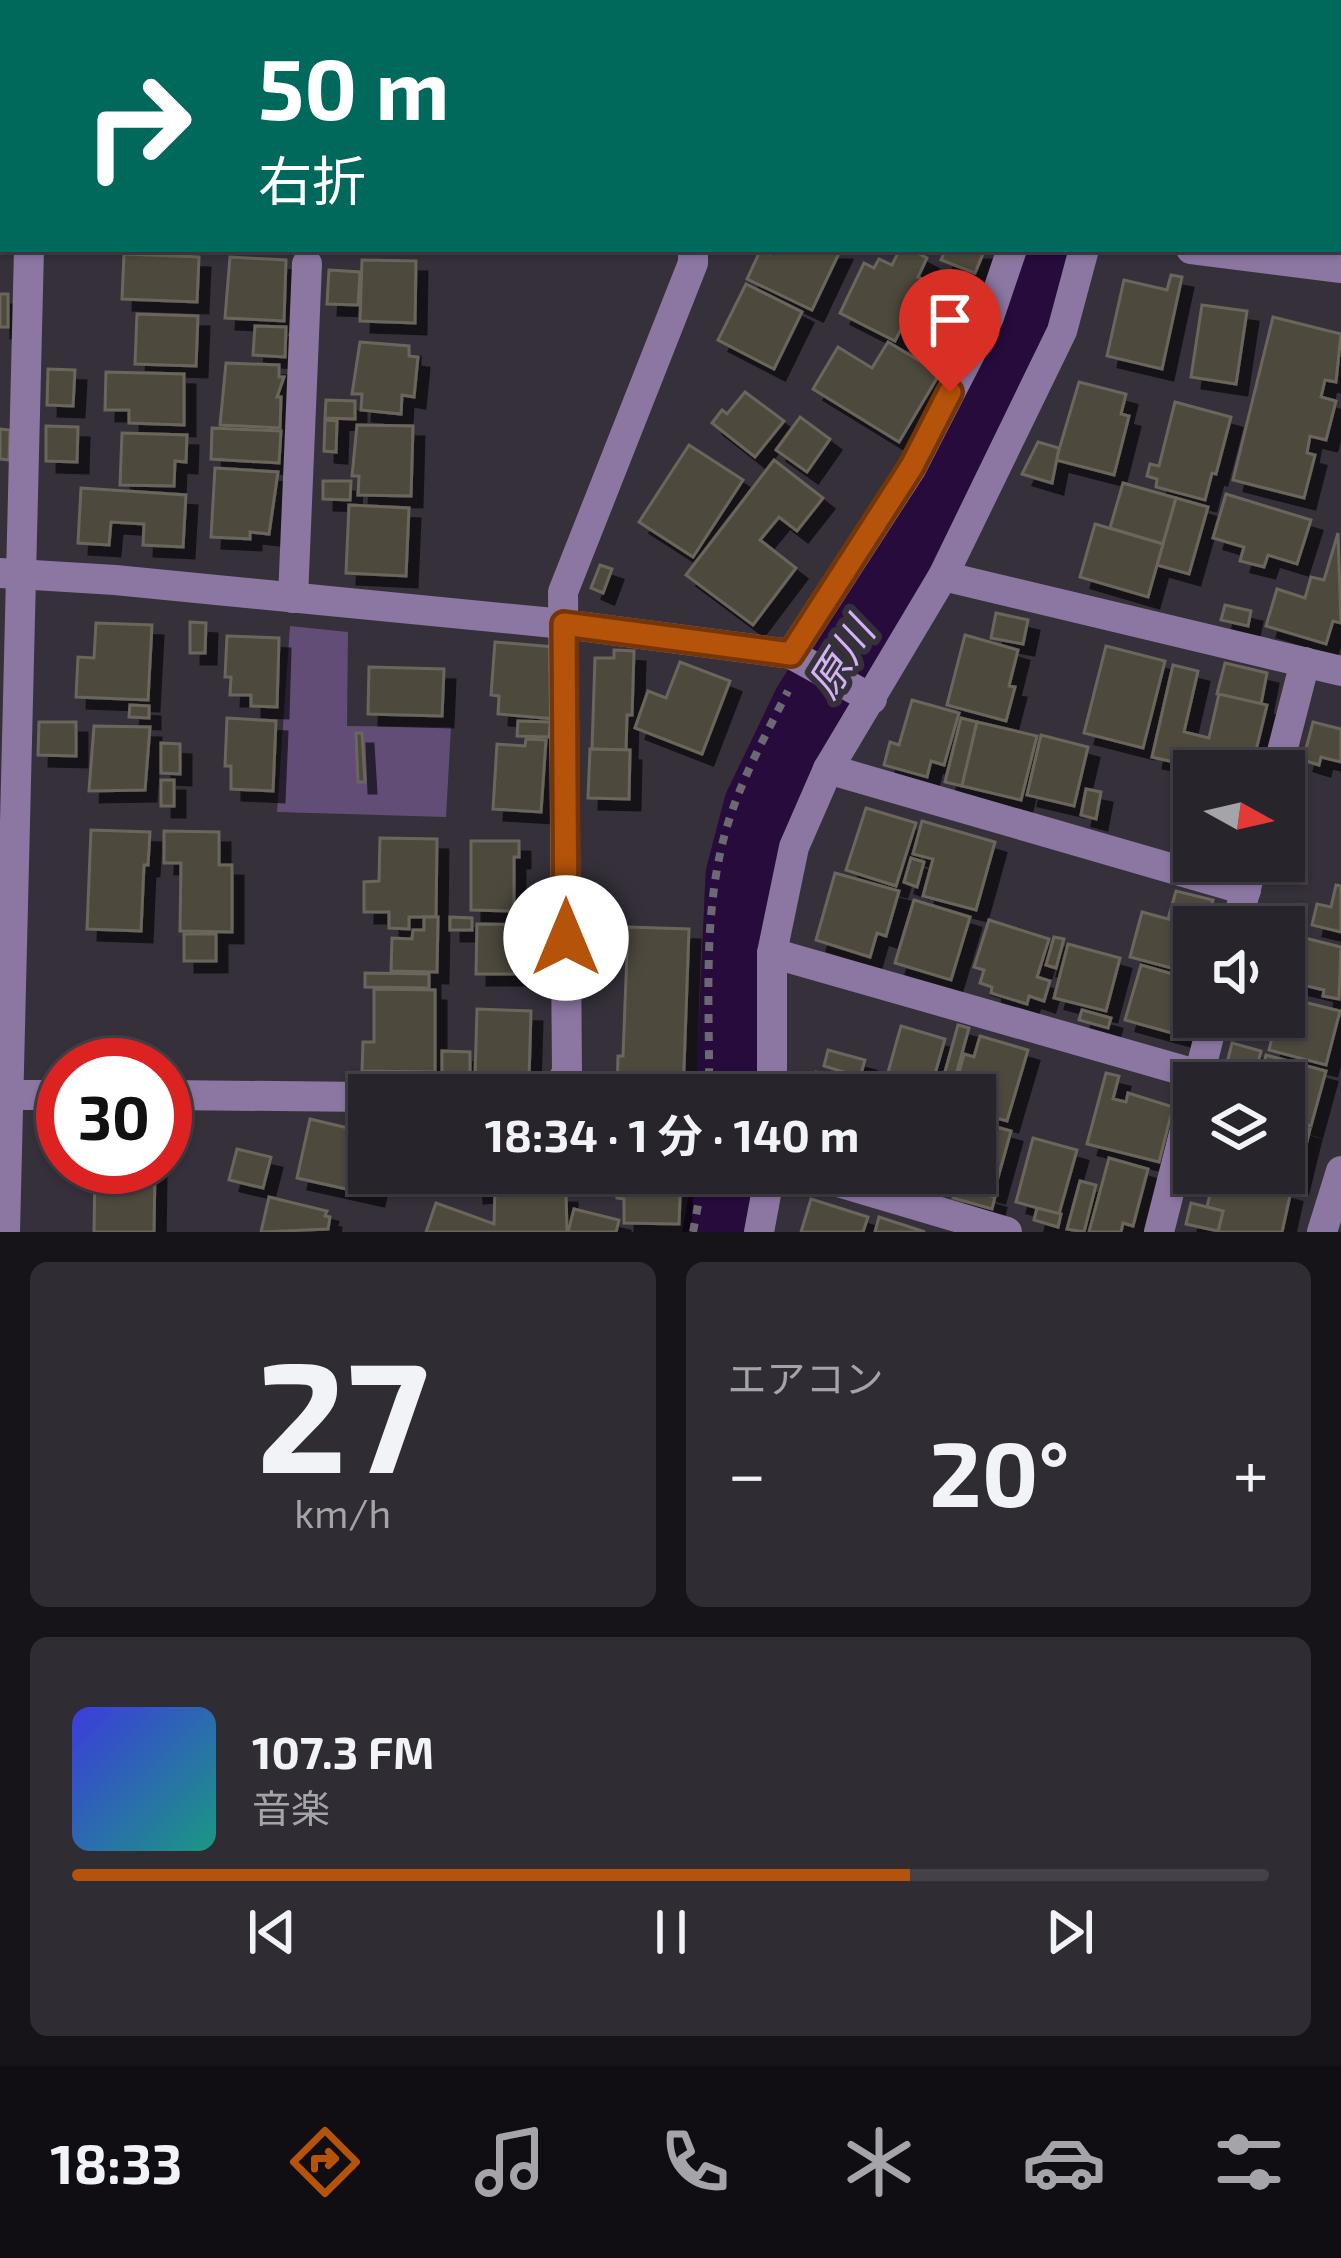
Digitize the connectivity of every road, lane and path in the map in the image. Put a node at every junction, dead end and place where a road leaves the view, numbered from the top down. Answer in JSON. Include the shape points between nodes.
{"nodes":[{"id":1,"x":29,"y":252,"type":"edge"},
{"id":2,"x":693,"y":252,"type":"edge"},
{"id":3,"x":1011,"y":252,"type":"edge"},
{"id":4,"x":1083,"y":252,"type":"edge"},
{"id":5,"x":1215,"y":252,"type":"edge"},
{"id":6,"x":307,"y":264,"type":"dead end"},
{"id":7,"x":1341,"y":268,"type":"edge"},
{"id":8,"x":10,"y":574,"type":"edge"},
{"id":9,"x":943,"y":577,"type":"junction"},
{"id":10,"x":293,"y":598,"type":"junction"},
{"id":11,"x":564,"y":624,"type":"junction"},
{"id":12,"x":799,"y":658,"type":"junction"},
{"id":13,"x":1305,"y":662,"type":"junction"},
{"id":14,"x":1341,"y":670,"type":"edge"},
{"id":15,"x":872,"y":699,"type":"junction"},
{"id":16,"x":1282,"y":750,"type":"edge"},
{"id":17,"x":828,"y":769,"type":"junction"},
{"id":18,"x":1173,"y":856,"type":"edge"},
{"id":19,"x":772,"y":953,"type":"junction"},
{"id":20,"x":566,"y":1074,"type":"edge"},
{"id":21,"x":709,"y":1074,"type":"edge"},
{"id":22,"x":772,"y":1074,"type":"edge"},
{"id":23,"x":1173,"y":1077,"type":"edge"},
{"id":24,"x":3,"y":1095,"type":"edge"},
{"id":25,"x":36,"y":1095,"type":"edge"},
{"id":26,"x":192,"y":1096,"type":"edge"},
{"id":27,"x":348,"y":1097,"type":"edge"},
{"id":28,"x":1341,"y":1171,"type":"edge"},
{"id":29,"x":1173,"y":1176,"type":"edge"},
{"id":30,"x":700,"y":1194,"type":"edge"},
{"id":31,"x":766,"y":1194,"type":"edge"},
{"id":32,"x":879,"y":1194,"type":"edge"},
{"id":33,"x":5,"y":1232,"type":"edge"},
{"id":34,"x":692,"y":1232,"type":"edge"},
{"id":35,"x":759,"y":1232,"type":"edge"},
{"id":36,"x":1007,"y":1232,"type":"edge"},
{"id":37,"x":1159,"y":1232,"type":"edge"},
{"id":38,"x":1322,"y":1232,"type":"edge"}],
"edges":[{"from":1,"to":8,"type":"street"},
{"from":2,"to":11,"type":"street","via":[[563,592]]},
{"from":3,"to":12,"type":"street","via":[[989,317],[912,466]]},
{"from":4,"to":9,"type":"street","via":[[1063,331]]},
{"from":5,"to":7,"type":"street"},
{"from":6,"to":10,"type":"street"},
{"from":8,"to":10,"type":"street"},
{"from":8,"to":24,"type":"street"},
{"from":9,"to":13,"type":"street"},
{"from":9,"to":15,"type":"street"},
{"from":10,"to":11,"type":"street"},
{"from":11,"to":12,"type":"street"},
{"from":11,"to":20,"type":"street"},
{"from":12,"to":15,"type":"street"},
{"from":12,"to":21,"type":"path","via":[[720,853],[710,929]]},
{"from":13,"to":14,"type":"street"},
{"from":13,"to":16,"type":"street"},
{"from":15,"to":17,"type":"street"},
{"from":17,"to":18,"type":"street"},
{"from":17,"to":19,"type":"street","via":[[794,847]]},
{"from":19,"to":22,"type":"street"},
{"from":19,"to":23,"type":"street"},
{"from":24,"to":25,"type":"street"},
{"from":24,"to":33,"type":"street"},
{"from":26,"to":27,"type":"street"},
{"from":28,"to":38,"type":"street"},
{"from":29,"to":37,"type":"street"},
{"from":30,"to":34,"type":"path"},
{"from":31,"to":35,"type":"street"},
{"from":32,"to":36,"type":"street"}]}
